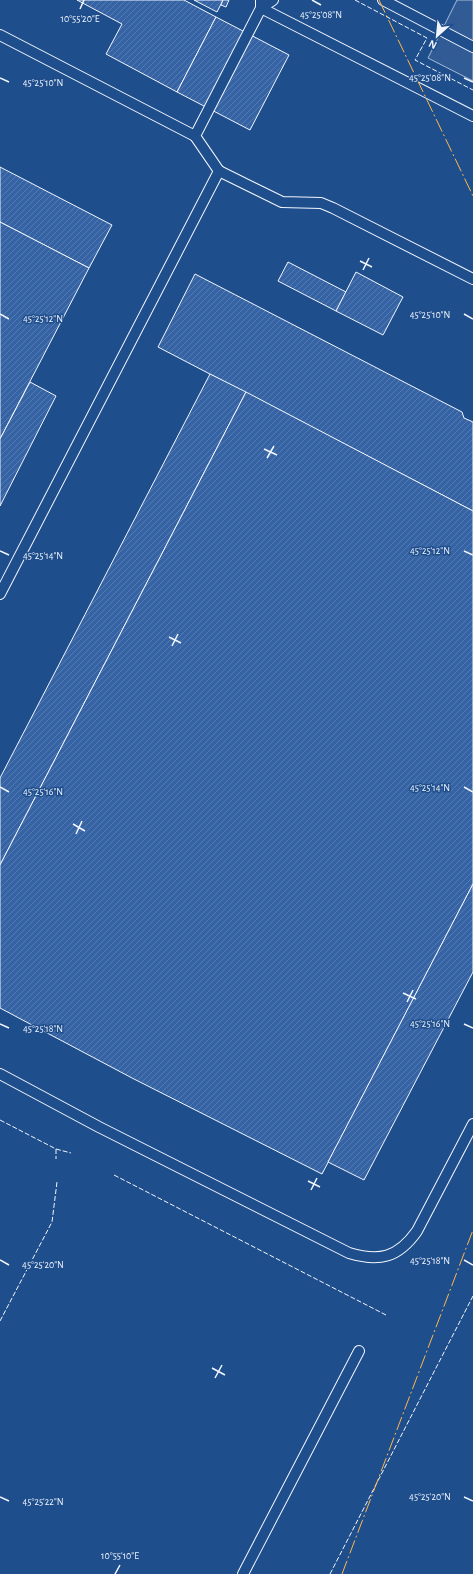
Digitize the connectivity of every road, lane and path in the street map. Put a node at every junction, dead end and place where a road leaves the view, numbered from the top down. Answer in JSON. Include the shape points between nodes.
{"nodes":[{"id":1,"x":273,"y":0,"type":"edge"},
{"id":2,"x":383,"y":0,"type":"edge"},
{"id":3,"x":261,"y":4,"type":"edge"},
{"id":4,"x":0,"y":35,"type":"edge"},
{"id":5,"x":473,"y":47,"type":"edge"},
{"id":6,"x":473,"y":116,"type":"edge"},
{"id":7,"x":195,"y":136,"type":"junction"},
{"id":8,"x":219,"y":171,"type":"junction"},
{"id":9,"x":473,"y":279,"type":"edge"},
{"id":10,"x":0,"y":594,"type":"edge"},
{"id":11,"x":0,"y":1074,"type":"edge"},
{"id":12,"x":473,"y":1124,"type":"edge"},
{"id":13,"x":359,"y":1351,"type":"dead end"},
{"id":14,"x":243,"y":1574,"type":"edge"}],
"edges":[{"from":1,"to":3,"type":"lane"},
{"from":2,"to":5,"type":"lane"},
{"from":3,"to":6,"type":"lane"},
{"from":3,"to":7,"type":"lane"},
{"from":4,"to":7,"type":"lane"},
{"from":7,"to":8,"type":"lane"},
{"from":8,"to":9,"type":"lane","via":[[282,202],[321,203],[333,208]]},
{"from":8,"to":10,"type":"lane"},
{"from":11,"to":12,"type":"lane","via":[[105,1130],[342,1249],[365,1258],[391,1255],[411,1240]]},
{"from":13,"to":14,"type":"lane"}]}
